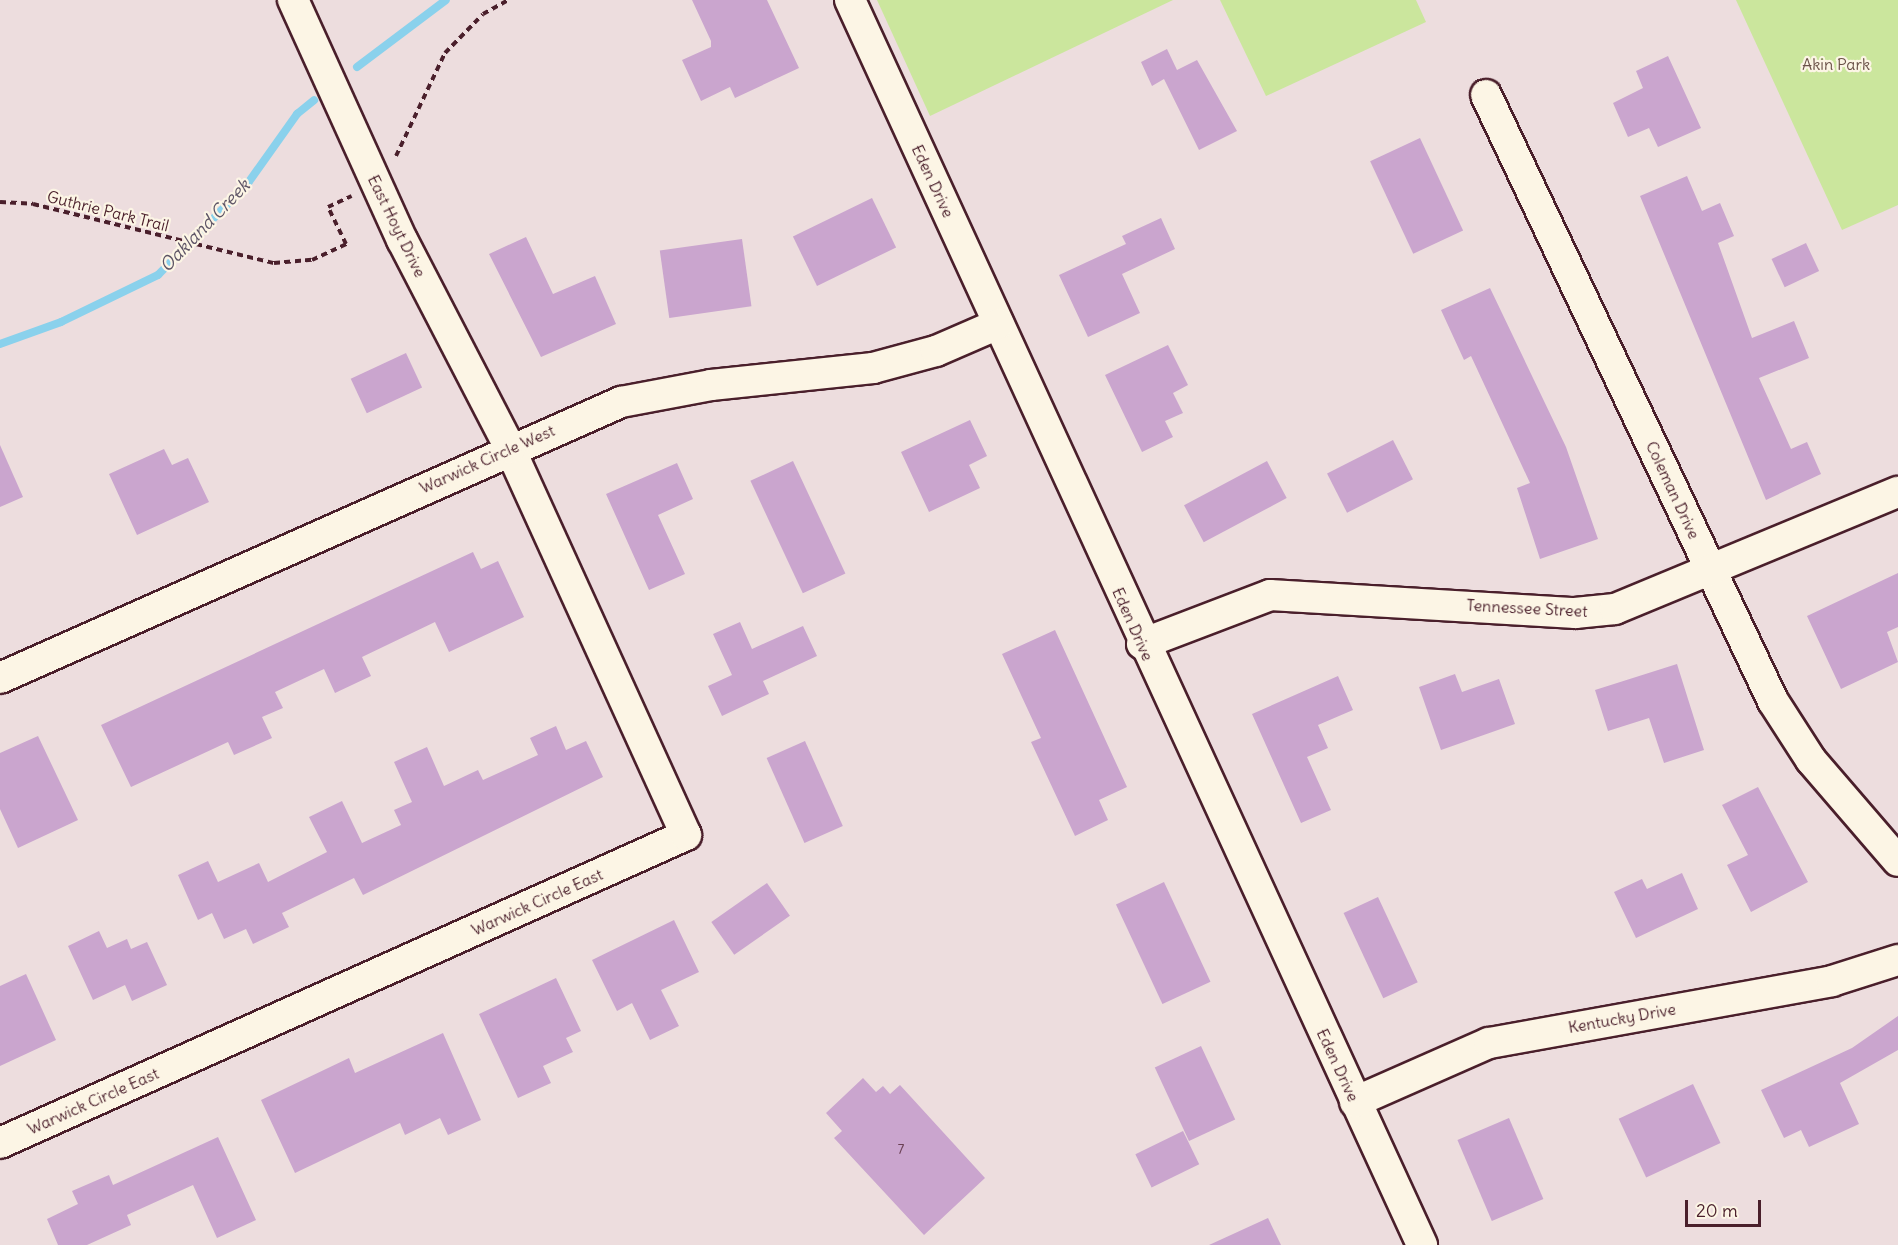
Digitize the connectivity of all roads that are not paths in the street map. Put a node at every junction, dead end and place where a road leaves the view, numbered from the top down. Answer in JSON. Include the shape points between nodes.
{"nodes":[{"id":1,"x":293,"y":0,"type":"edge"},
{"id":2,"x":850,"y":0,"type":"edge"},
{"id":3,"x":1486,"y":95,"type":"dead end"},
{"id":4,"x":998,"y":324,"type":"junction"},
{"id":5,"x":510,"y":448,"type":"junction"},
{"id":6,"x":1898,"y":492,"type":"edge"},
{"id":7,"x":1712,"y":573,"type":"junction"},
{"id":8,"x":1142,"y":644,"type":"junction"},
{"id":9,"x":0,"y":678,"type":"edge"},
{"id":10,"x":1898,"y":861,"type":"edge"},
{"id":11,"x":1898,"y":960,"type":"edge"},
{"id":12,"x":1355,"y":1102,"type":"junction"},
{"id":13,"x":0,"y":1143,"type":"edge"},
{"id":14,"x":1422,"y":1245,"type":"edge"}],
"edges":[{"from":1,"to":5,"type":"street","name":"East Hoyt Drive","via":[[402,240]]},
{"from":2,"to":4,"type":"street","name":"Eden Drive"},
{"from":3,"to":7,"type":"street","name":"Coleman Drive"},
{"from":4,"to":5,"type":"street","name":"Warwick Circle West","via":[[936,351],[873,368],[711,385],[629,400]]},
{"from":4,"to":8,"type":"street","name":"Eden Drive"},
{"from":5,"to":9,"type":"street","name":"Warwick Circle West"},
{"from":5,"to":13,"type":"street","name":"Warwick Circle East","via":[[686,835]]},
{"from":6,"to":7,"type":"street","name":"Tennessee Street"},
{"from":7,"to":8,"type":"street","name":"Tennessee Street","via":[[1628,605],[1589,612],[1270,595]]},
{"from":7,"to":10,"type":"street","name":"Coleman Drive","via":[[1785,723]]},
{"from":8,"to":12,"type":"street","name":"Eden Drive"},
{"from":11,"to":12,"type":"street","name":"Kentucky Drive","via":[[1832,981],[1490,1043]]},
{"from":12,"to":14,"type":"street","name":"Eden Drive"}]}
